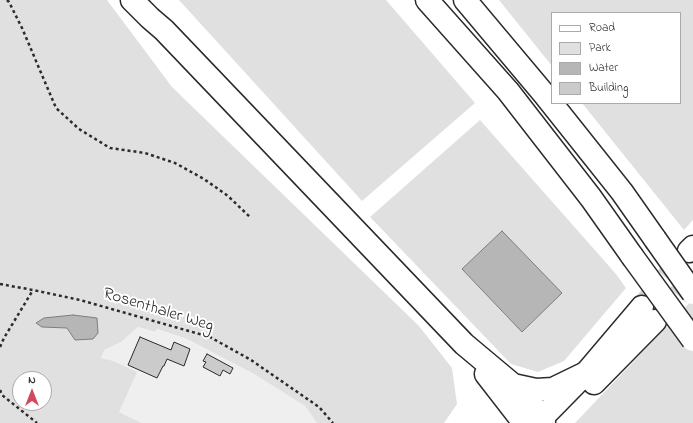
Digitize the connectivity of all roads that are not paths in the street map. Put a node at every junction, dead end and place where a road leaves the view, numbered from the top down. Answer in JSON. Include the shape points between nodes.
{"nodes":[{"id":1,"x":132,"y":0,"type":"edge"},
{"id":2,"x":147,"y":0,"type":"edge"},
{"id":3,"x":427,"y":0,"type":"edge"},
{"id":4,"x":465,"y":0,"type":"edge"},
{"id":5,"x":164,"y":30,"type":"junction"},
{"id":6,"x":551,"y":103,"type":"edge"},
{"id":7,"x":552,"y":104,"type":"edge"},
{"id":8,"x":693,"y":293,"type":"edge"},
{"id":9,"x":693,"y":340,"type":"edge"},
{"id":10,"x":464,"y":344,"type":"junction"},
{"id":11,"x":586,"y":374,"type":"junction"},
{"id":12,"x":513,"y":385,"type":"junction"},
{"id":13,"x":540,"y":422,"type":"edge"}],
"edges":[{"from":1,"to":5,"type":"main road"},
{"from":2,"to":5,"type":"main road"},
{"from":3,"to":9,"type":"main road","bridge":true,"via":[[508,91],[591,198]]},
{"from":4,"to":6,"type":"main road","bridge":true},
{"from":5,"to":10,"type":"main road"},
{"from":7,"to":8,"type":"main road","bridge":true,"via":[[622,192]]},
{"from":10,"to":12,"type":"main road"},
{"from":10,"to":13,"type":"main road"},
{"from":11,"to":12,"type":"main road","via":[[553,389],[536,390]]},
{"from":11,"to":13,"type":"main road"},
{"from":11,"to":13,"type":"main road","via":[[649,314],[617,361]]},
{"from":12,"to":13,"type":"main road"}]}
